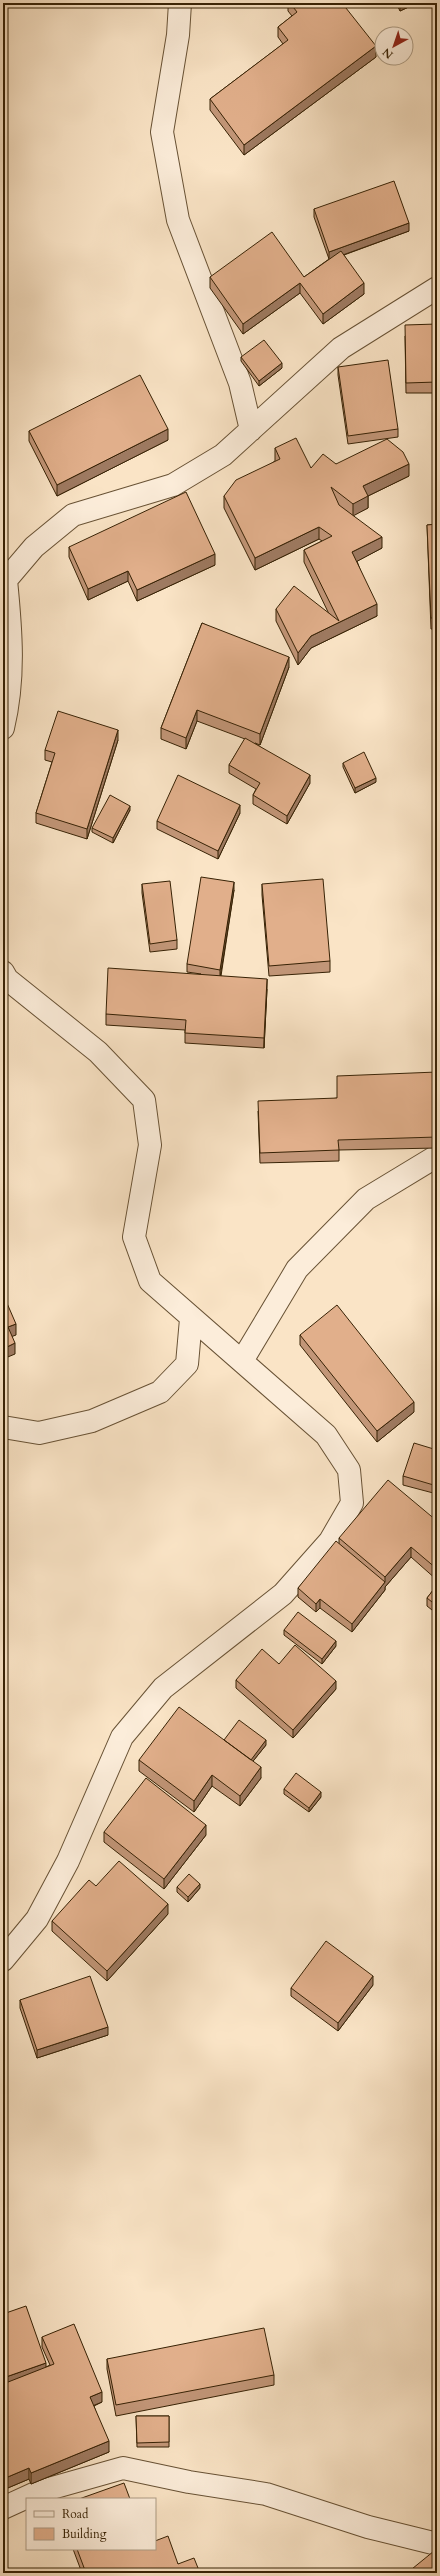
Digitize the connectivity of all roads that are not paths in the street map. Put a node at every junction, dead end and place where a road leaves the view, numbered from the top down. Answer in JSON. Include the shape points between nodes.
{"nodes":[{"id":1,"x":180,"y":3,"type":"edge"},
{"id":2,"x":437,"y":288,"type":"edge"},
{"id":3,"x":251,"y":430,"type":"junction"},
{"id":4,"x":3,"y":728,"type":"edge"},
{"id":5,"x":3,"y":972,"type":"edge"},
{"id":6,"x":437,"y":1156,"type":"edge"},
{"id":7,"x":191,"y":1318,"type":"junction"},
{"id":8,"x":242,"y":1361,"type":"junction"},
{"id":9,"x":3,"y":1427,"type":"edge"},
{"id":10,"x":3,"y":1960,"type":"edge"},
{"id":11,"x":3,"y":2508,"type":"edge"},
{"id":12,"x":437,"y":2544,"type":"edge"}],
"edges":[{"from":1,"to":3,"type":"street","via":[[178,35],[162,132],[178,220],[240,383]]},
{"from":2,"to":3,"type":"street","via":[[341,348]]},
{"from":3,"to":4,"type":"street","via":[[223,455],[173,485],[73,515],[34,547],[6,580],[12,643],[10,698]]},
{"from":5,"to":7,"type":"street","via":[[7,978],[98,1052],[144,1100],[150,1145],[134,1238],[150,1282]]},
{"from":6,"to":8,"type":"street","via":[[366,1199],[297,1269]]},
{"from":7,"to":8,"type":"street"},
{"from":7,"to":9,"type":"street","via":[[186,1364],[160,1392],[92,1421],[39,1433]]},
{"from":8,"to":10,"type":"street","via":[[326,1435],[349,1470],[352,1503],[330,1541],[283,1594],[163,1688],[122,1737],[68,1861],[38,1919]]},
{"from":11,"to":12,"type":"street","via":[[38,2492],[123,2468],[266,2494],[368,2527]]}]}
